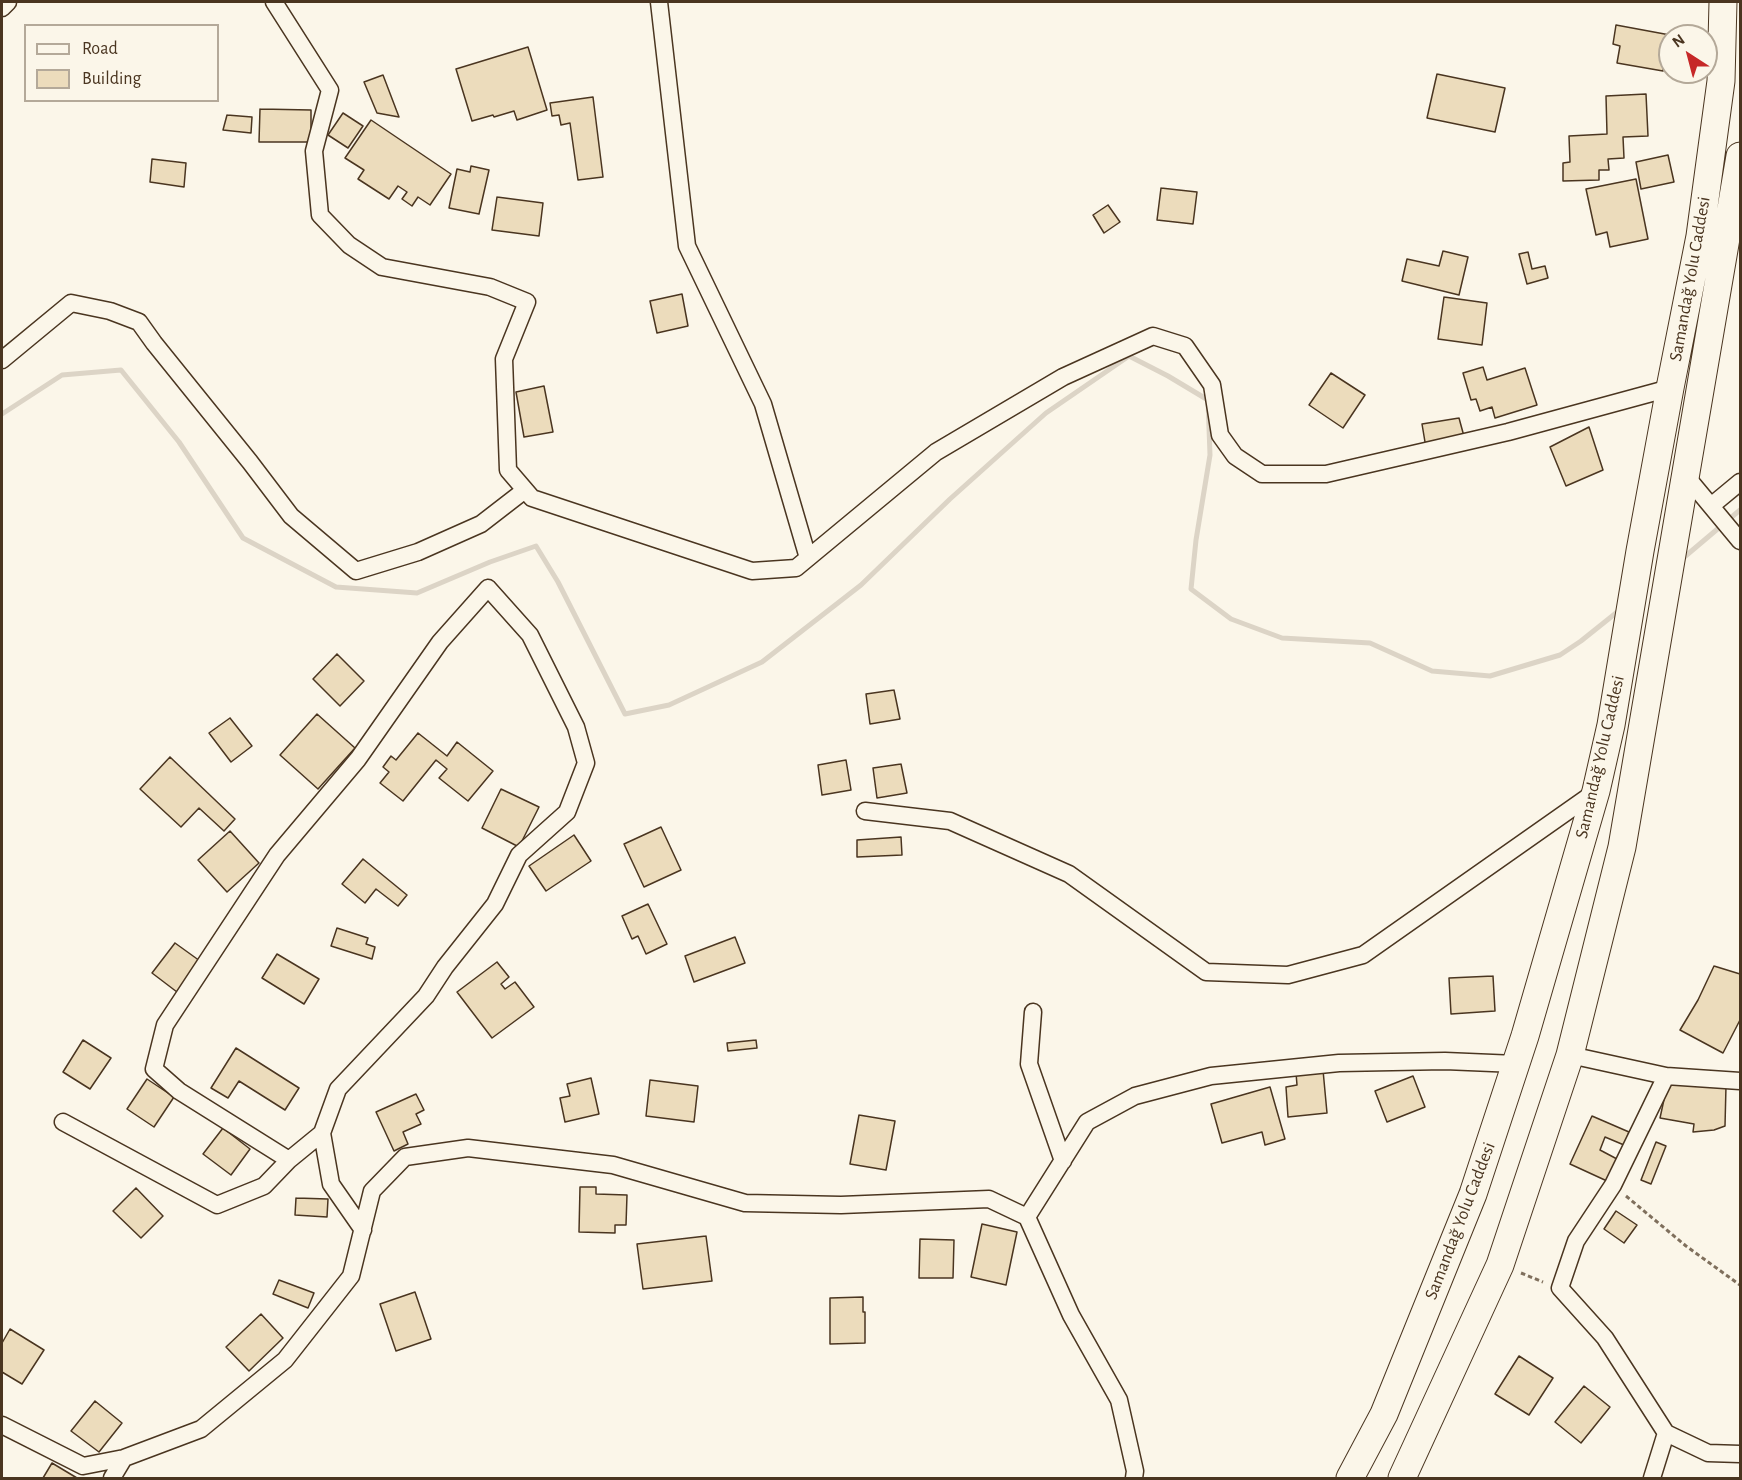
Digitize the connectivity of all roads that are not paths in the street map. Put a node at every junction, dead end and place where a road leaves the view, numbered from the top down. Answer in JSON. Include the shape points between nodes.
{"nodes":[{"id":1,"x":8,"y":2,"type":"edge"},
{"id":2,"x":274,"y":2,"type":"edge"},
{"id":3,"x":659,"y":2,"type":"edge"},
{"id":4,"x":1723,"y":2,"type":"edge"},
{"id":5,"x":2,"y":8,"type":"edge"},
{"id":6,"x":1740,"y":156,"type":"edge"},
{"id":7,"x":2,"y":360,"type":"edge"},
{"id":8,"x":1670,"y":388,"type":"junction"},
{"id":9,"x":1686,"y":476,"type":"junction"},
{"id":10,"x":1740,"y":482,"type":"edge"},
{"id":11,"x":525,"y":490,"type":"junction"},
{"id":12,"x":1714,"y":510,"type":"junction"},
{"id":13,"x":1739,"y":539,"type":"edge"},
{"id":14,"x":808,"y":558,"type":"junction"},
{"id":15,"x":1596,"y":791,"type":"junction"},
{"id":16,"x":865,"y":811,"type":"dead end"},
{"id":17,"x":1034,"y":1012,"type":"dead end"},
{"id":18,"x":1570,"y":1055,"type":"junction"},
{"id":19,"x":1516,"y":1064,"type":"junction"},
{"id":20,"x":1666,"y":1076,"type":"junction"},
{"id":21,"x":1740,"y":1081,"type":"edge"},
{"id":22,"x":63,"y":1122,"type":"dead end"},
{"id":23,"x":322,"y":1133,"type":"junction"},
{"id":24,"x":289,"y":1160,"type":"junction"},
{"id":25,"x":1063,"y":1161,"type":"junction"},
{"id":26,"x":1027,"y":1217,"type":"junction"},
{"id":27,"x":363,"y":1230,"type":"junction"},
{"id":28,"x":2,"y":1425,"type":"edge"},
{"id":29,"x":1666,"y":1433,"type":"junction"},
{"id":30,"x":1740,"y":1454,"type":"edge"},
{"id":31,"x":124,"y":1458,"type":"junction"},
{"id":32,"x":112,"y":1479,"type":"edge"},
{"id":33,"x":1134,"y":1479,"type":"edge"},
{"id":34,"x":1350,"y":1479,"type":"edge"},
{"id":35,"x":1402,"y":1479,"type":"edge"},
{"id":36,"x":1652,"y":1479,"type":"edge"}],
"edges":[{"from":1,"to":5,"type":"street"},
{"from":2,"to":11,"type":"street","via":[[330,90],[314,151],[320,215],[349,245],[382,267],[490,286],[527,302],[504,358],[507,470]]},
{"from":3,"to":14,"type":"street","via":[[687,246],[763,404]]},
{"from":4,"to":8,"type":"highway","name":"Samandağ Yolu Caddesi","via":[[1721,81],[1700,236]]},
{"from":6,"to":9,"type":"highway","name":"Samandağ Yolu Caddesi"},
{"from":7,"to":11,"type":"street","via":[[72,303],[139,321],[291,516],[356,571],[418,552],[481,524]]},
{"from":8,"to":14,"type":"street","via":[[1508,432],[1326,474],[1262,474],[1235,456],[1220,435],[1212,385],[1185,346],[1153,336],[1063,377],[936,452]]},
{"from":8,"to":15,"type":"highway","name":"Samandağ Yolu Caddesi","via":[[1611,726]]},
{"from":9,"to":12,"type":"street"},
{"from":9,"to":18,"type":"highway","name":"Samandağ Yolu Caddesi","via":[[1622,847]]},
{"from":10,"to":12,"type":"street"},
{"from":11,"to":14,"type":"street","via":[[532,498],[752,571],[796,568]]},
{"from":12,"to":13,"type":"street"},
{"from":15,"to":16,"type":"street","via":[[1363,955],[1288,975],[1206,972],[1069,874],[950,821]]},
{"from":15,"to":19,"type":"highway","name":"Samandağ Yolu Caddesi"},
{"from":17,"to":25,"type":"street","via":[[1029,1064]]},
{"from":18,"to":20,"type":"street"},
{"from":18,"to":35,"type":"highway","name":"Samandağ Yolu Caddesi","via":[[1500,1265]]},
{"from":19,"to":25,"type":"street","via":[[1339,1063],[1211,1076],[1135,1096],[1087,1122]]},
{"from":19,"to":34,"type":"highway","name":"Samandağ Yolu Caddesi","via":[[1468,1205],[1384,1414]]},
{"from":20,"to":21,"type":"street"},
{"from":20,"to":29,"type":"street","via":[[1613,1185],[1576,1241],[1560,1288],[1605,1338]]},
{"from":22,"to":24,"type":"street","via":[[217,1205],[264,1186]]},
{"from":23,"to":24,"type":"street"},
{"from":23,"to":24,"type":"street","via":[[338,1089],[426,996],[495,904],[519,855],[567,812],[586,763],[576,727],[530,634],[488,588],[440,642],[358,759],[277,855],[165,1025],[154,1069],[179,1091]]},
{"from":23,"to":27,"type":"street","via":[[331,1184]]},
{"from":25,"to":26,"type":"street"},
{"from":26,"to":27,"type":"street","via":[[989,1199],[841,1205],[745,1203],[612,1165],[468,1148],[405,1157],[372,1191]]},
{"from":26,"to":33,"type":"street","via":[[1071,1316],[1119,1400]]},
{"from":27,"to":31,"type":"street","via":[[351,1276],[285,1360],[201,1429]]},
{"from":28,"to":31,"type":"street","via":[[82,1466]]},
{"from":29,"to":30,"type":"street","via":[[1708,1453]]},
{"from":29,"to":36,"type":"street"},
{"from":31,"to":32,"type":"street"}]}
